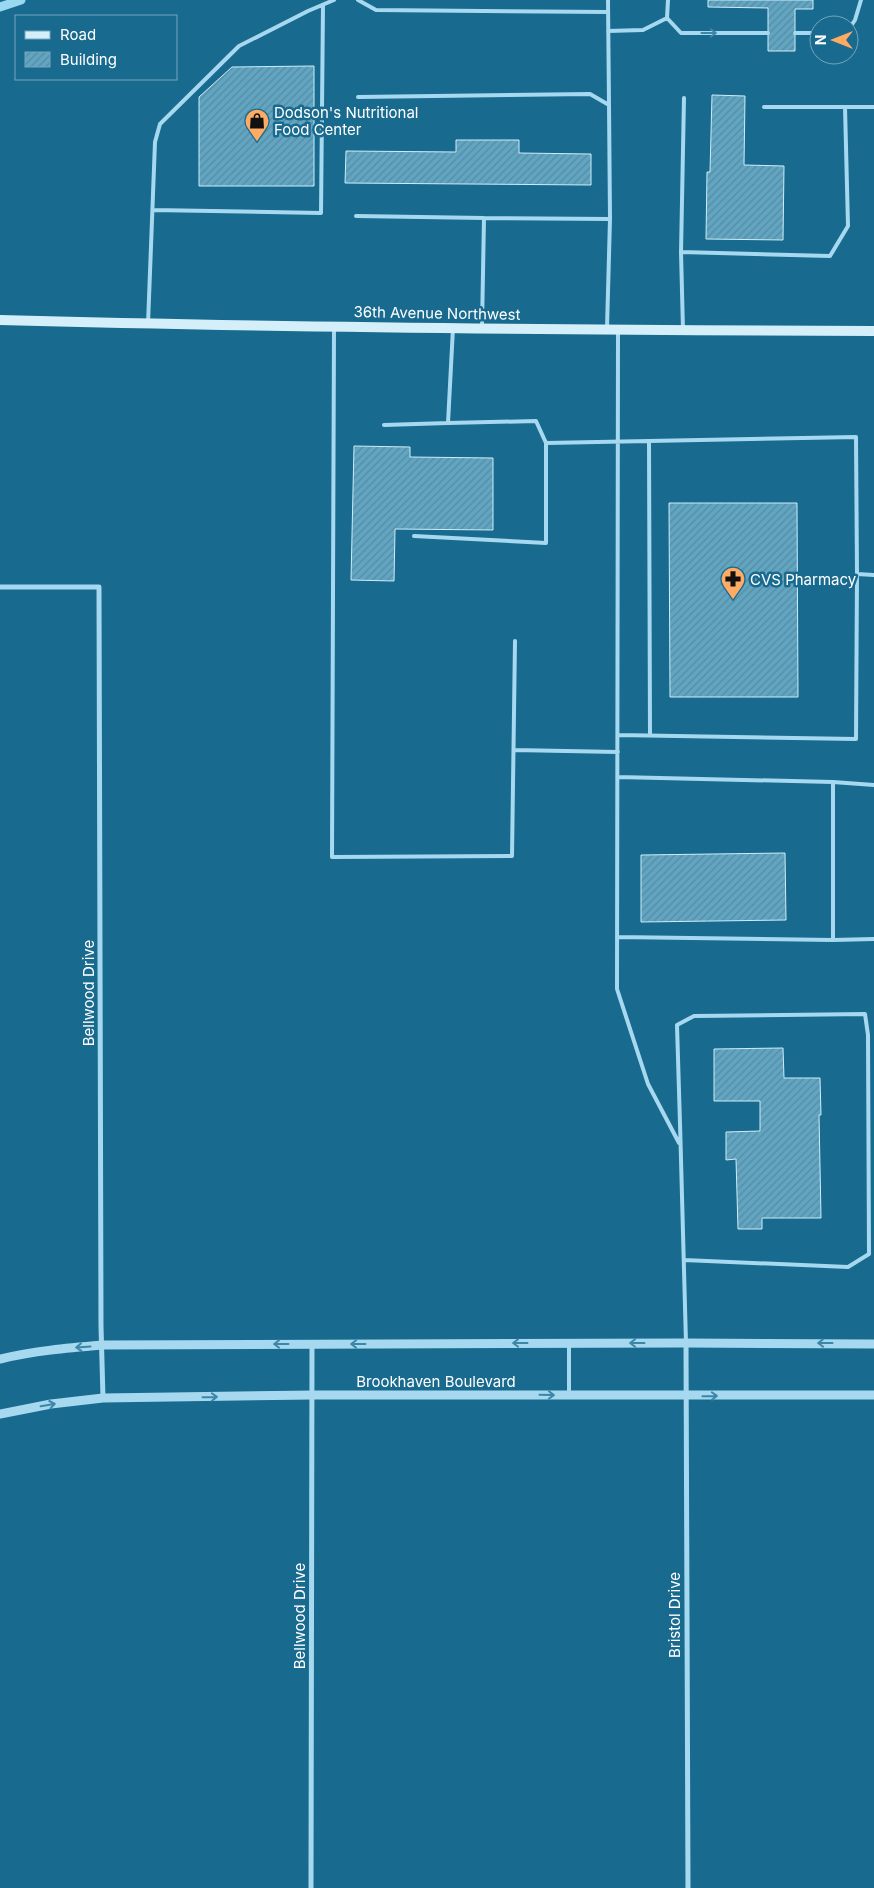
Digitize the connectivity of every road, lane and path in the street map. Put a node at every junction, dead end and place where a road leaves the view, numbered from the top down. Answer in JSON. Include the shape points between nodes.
{"nodes":[{"id":1,"x":334,"y":0,"type":"edge"},
{"id":2,"x":358,"y":0,"type":"edge"},
{"id":3,"x":608,"y":0,"type":"edge"},
{"id":4,"x":668,"y":0,"type":"edge"},
{"id":5,"x":861,"y":0,"type":"edge"},
{"id":6,"x":323,"y":5,"type":"junction"},
{"id":7,"x":608,"y":12,"type":"junction"},
{"id":8,"x":856,"y":15,"type":"edge"},
{"id":9,"x":667,"y":18,"type":"junction"},
{"id":10,"x":608,"y":31,"type":"junction"},
{"id":11,"x":809,"y":33,"type":"edge"},
{"id":12,"x":768,"y":34,"type":"dead end"},
{"id":13,"x":795,"y":34,"type":"dead end"},
{"id":14,"x":358,"y":97,"type":"dead end"},
{"id":15,"x":684,"y":98,"type":"dead end"},
{"id":16,"x":609,"y":105,"type":"junction"},
{"id":17,"x":764,"y":107,"type":"dead end"},
{"id":18,"x":845,"y":107,"type":"junction"},
{"id":19,"x":874,"y":107,"type":"edge"},
{"id":20,"x":153,"y":210,"type":"junction"},
{"id":21,"x":356,"y":216,"type":"dead end"},
{"id":22,"x":484,"y":218,"type":"junction"},
{"id":23,"x":610,"y":219,"type":"junction"},
{"id":24,"x":682,"y":252,"type":"junction"},
{"id":25,"x":0,"y":320,"type":"edge"},
{"id":26,"x":148,"y":324,"type":"junction"},
{"id":27,"x":334,"y":327,"type":"junction"},
{"id":28,"x":453,"y":328,"type":"junction"},
{"id":29,"x":482,"y":329,"type":"junction"},
{"id":30,"x":613,"y":330,"type":"junction"},
{"id":31,"x":683,"y":330,"type":"junction"},
{"id":32,"x":874,"y":331,"type":"edge"},
{"id":33,"x":448,"y":423,"type":"junction"},
{"id":34,"x":384,"y":425,"type":"dead end"},
{"id":35,"x":649,"y":441,"type":"junction"},
{"id":36,"x":618,"y":442,"type":"junction"},
{"id":37,"x":546,"y":443,"type":"junction"},
{"id":38,"x":414,"y":536,"type":"dead end"},
{"id":39,"x":857,"y":574,"type":"junction"},
{"id":40,"x":874,"y":575,"type":"edge"},
{"id":41,"x":0,"y":587,"type":"edge"},
{"id":42,"x":515,"y":641,"type":"dead end"},
{"id":43,"x":618,"y":734,"type":"junction"},
{"id":44,"x":650,"y":735,"type":"junction"},
{"id":45,"x":514,"y":750,"type":"junction"},
{"id":46,"x":618,"y":752,"type":"junction"},
{"id":47,"x":618,"y":777,"type":"junction"},
{"id":48,"x":833,"y":782,"type":"junction"},
{"id":49,"x":874,"y":785,"type":"edge"},
{"id":50,"x":617,"y":937,"type":"junction"},
{"id":51,"x":874,"y":939,"type":"edge"},
{"id":52,"x":833,"y":940,"type":"junction"},
{"id":53,"x":868,"y":1035,"type":"junction"},
{"id":54,"x":874,"y":1035,"type":"edge"},
{"id":55,"x":680,"y":1145,"type":"junction"},
{"id":56,"x":684,"y":1260,"type":"junction"},
{"id":57,"x":569,"y":1343,"type":"junction"},
{"id":58,"x":686,"y":1343,"type":"junction"},
{"id":59,"x":312,"y":1344,"type":"junction"},
{"id":60,"x":874,"y":1344,"type":"edge"},
{"id":61,"x":102,"y":1345,"type":"junction"},
{"id":62,"x":0,"y":1359,"type":"edge"},
{"id":63,"x":312,"y":1395,"type":"junction"},
{"id":64,"x":874,"y":1395,"type":"edge"},
{"id":65,"x":569,"y":1396,"type":"junction"},
{"id":66,"x":686,"y":1396,"type":"junction"},
{"id":67,"x":103,"y":1398,"type":"junction"},
{"id":68,"x":0,"y":1414,"type":"edge"},
{"id":69,"x":311,"y":1888,"type":"edge"},
{"id":70,"x":688,"y":1888,"type":"edge"}],
"edges":[{"from":1,"to":6,"type":"lane"},
{"from":2,"to":7,"type":"lane","via":[[376,10]]},
{"from":3,"to":7,"type":"lane"},
{"from":4,"to":9,"type":"lane"},
{"from":5,"to":8,"type":"lane"},
{"from":6,"to":20,"type":"lane","via":[[239,46],[160,124],[155,142]]},
{"from":6,"to":20,"type":"lane","via":[[321,213]]},
{"from":7,"to":10,"type":"lane"},
{"from":9,"to":10,"type":"lane","via":[[643,30]]},
{"from":9,"to":12,"type":"lane","one_way":true,"via":[[680,34]]},
{"from":10,"to":16,"type":"lane"},
{"from":11,"to":13,"type":"lane"},
{"from":14,"to":16,"type":"lane","via":[[590,94]]},
{"from":15,"to":24,"type":"lane"},
{"from":16,"to":23,"type":"lane"},
{"from":17,"to":18,"type":"lane"},
{"from":18,"to":19,"type":"lane"},
{"from":18,"to":24,"type":"lane","via":[[848,226],[830,256]]},
{"from":20,"to":26,"type":"lane"},
{"from":21,"to":22,"type":"lane"},
{"from":22,"to":23,"type":"lane"},
{"from":22,"to":29,"type":"lane"},
{"from":23,"to":30,"type":"lane"},
{"from":24,"to":31,"type":"lane"},
{"from":25,"to":26,"type":"main road","name":"36th Avenue Northwest"},
{"from":26,"to":27,"type":"main road","name":"36th Avenue Northwest"},
{"from":27,"to":28,"type":"main road","name":"36th Avenue Northwest"},
{"from":27,"to":45,"type":"lane","via":[[332,857],[512,856]]},
{"from":28,"to":29,"type":"main road","name":"36th Avenue Northwest"},
{"from":28,"to":33,"type":"lane"},
{"from":29,"to":30,"type":"main road","name":"36th Avenue Northwest"},
{"from":30,"to":31,"type":"main road","name":"36th Avenue Northwest"},
{"from":30,"to":36,"type":"lane"},
{"from":31,"to":32,"type":"main road","name":"36th Avenue Northwest"},
{"from":33,"to":34,"type":"lane"},
{"from":33,"to":37,"type":"lane","via":[[536,421]]},
{"from":35,"to":36,"type":"lane"},
{"from":35,"to":39,"type":"lane","via":[[856,437]]},
{"from":35,"to":44,"type":"lane"},
{"from":36,"to":37,"type":"lane"},
{"from":36,"to":43,"type":"lane"},
{"from":37,"to":38,"type":"lane","via":[[546,543]]},
{"from":39,"to":40,"type":"lane"},
{"from":39,"to":44,"type":"lane","via":[[856,739]]},
{"from":41,"to":61,"type":"street","name":"Bellwood Drive","via":[[99,587]]},
{"from":42,"to":45,"type":"lane"},
{"from":43,"to":44,"type":"lane"},
{"from":43,"to":46,"type":"lane"},
{"from":45,"to":46,"type":"lane"},
{"from":46,"to":47,"type":"lane"},
{"from":47,"to":48,"type":"lane"},
{"from":47,"to":50,"type":"lane"},
{"from":48,"to":49,"type":"lane"},
{"from":48,"to":52,"type":"lane"},
{"from":50,"to":52,"type":"lane"},
{"from":50,"to":55,"type":"lane","via":[[617,989],[648,1084]]},
{"from":51,"to":52,"type":"lane"},
{"from":53,"to":54,"type":"lane"},
{"from":53,"to":55,"type":"lane","via":[[865,1014],[694,1016],[677,1025]]},
{"from":53,"to":56,"type":"lane","via":[[869,1254],[848,1267]]},
{"from":55,"to":56,"type":"lane"},
{"from":56,"to":58,"type":"lane"},
{"from":58,"to":57,"type":"street","one_way":true},
{"from":57,"to":59,"type":"street","one_way":true},
{"from":57,"to":65,"type":"lane"},
{"from":60,"to":58,"type":"street","one_way":true},
{"from":58,"to":66,"type":"street","name":"Bristol Drive"},
{"from":59,"to":61,"type":"street","one_way":true},
{"from":59,"to":63,"type":"street","name":"Bellwood Drive"},
{"from":61,"to":62,"type":"street","one_way":true},
{"from":61,"to":67,"type":"street","name":"Bellwood Drive"},
{"from":63,"to":65,"type":"street","name":"Brookhaven Boulevard","one_way":true},
{"from":67,"to":63,"type":"street","name":"Brookhaven Boulevard","one_way":true},
{"from":63,"to":69,"type":"street","name":"Bellwood Drive"},
{"from":66,"to":64,"type":"street","name":"Brookhaven Boulevard","one_way":true},
{"from":65,"to":66,"type":"street","name":"Brookhaven Boulevard"},
{"from":66,"to":70,"type":"street","name":"Bristol Drive"},
{"from":68,"to":67,"type":"street","name":"Brookhaven Boulevard","one_way":true}]}
